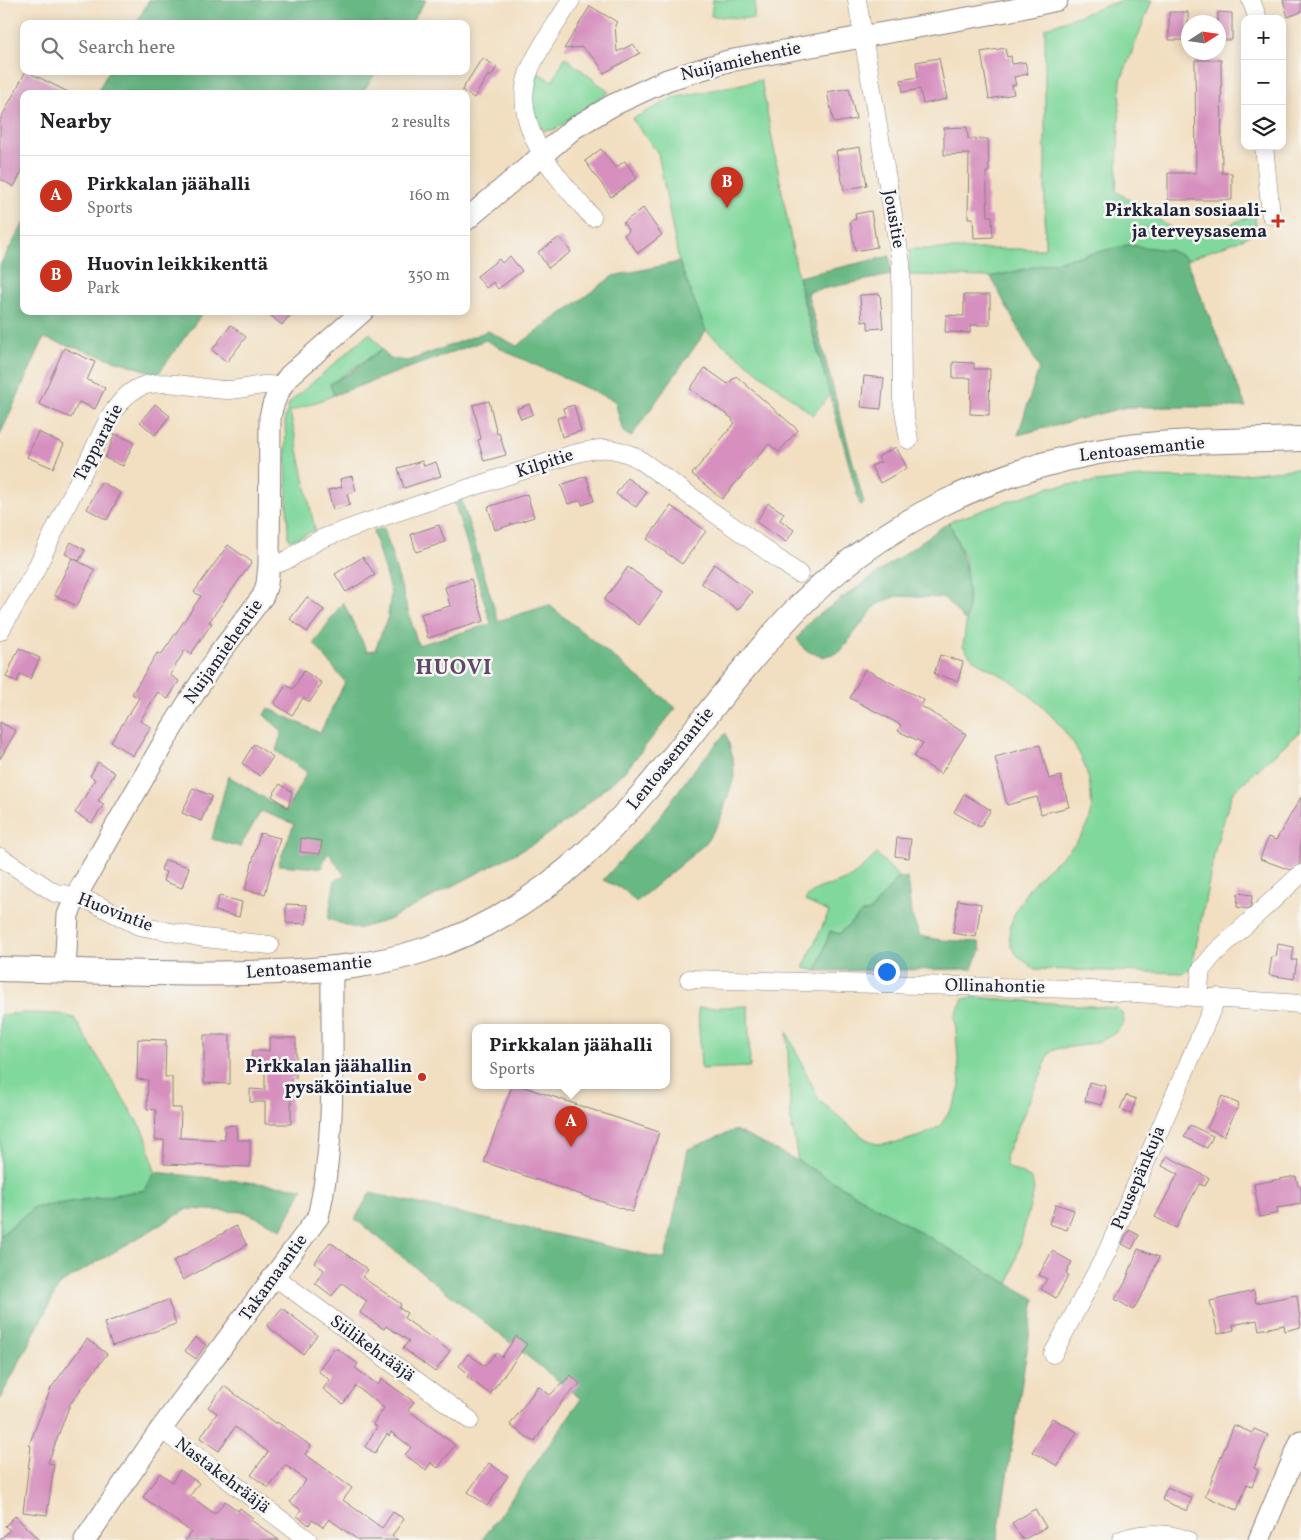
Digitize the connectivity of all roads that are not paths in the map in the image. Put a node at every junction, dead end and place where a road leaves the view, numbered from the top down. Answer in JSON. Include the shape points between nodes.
{"nodes":[{"id":1,"x":572,"y":0,"type":"edge"},
{"id":2,"x":857,"y":0,"type":"edge"},
{"id":3,"x":1057,"y":0,"type":"edge"},
{"id":4,"x":1251,"y":0,"type":"edge"},
{"id":5,"x":1257,"y":15,"type":"edge"},
{"id":6,"x":862,"y":36,"type":"junction"},
{"id":7,"x":1264,"y":150,"type":"edge"},
{"id":8,"x":543,"y":153,"type":"junction"},
{"id":9,"x":1271,"y":214,"type":"dead end"},
{"id":10,"x":470,"y":217,"type":"edge"},
{"id":11,"x":592,"y":217,"type":"dead end"},
{"id":12,"x":358,"y":315,"type":"edge"},
{"id":13,"x":280,"y":386,"type":"junction"},
{"id":14,"x":1301,"y":439,"type":"edge"},
{"id":15,"x":909,"y":440,"type":"dead end"},
{"id":16,"x":269,"y":565,"type":"junction"},
{"id":17,"x":799,"y":574,"type":"dead end"},
{"id":18,"x":0,"y":631,"type":"edge"},
{"id":19,"x":0,"y":857,"type":"edge"},
{"id":20,"x":1301,"y":874,"type":"edge"},
{"id":21,"x":76,"y":896,"type":"junction"},
{"id":22,"x":270,"y":946,"type":"dead end"},
{"id":23,"x":0,"y":969,"type":"edge"},
{"id":24,"x":332,"y":969,"type":"junction"},
{"id":25,"x":65,"y":970,"type":"junction"},
{"id":26,"x":689,"y":979,"type":"dead end"},
{"id":27,"x":1198,"y":995,"type":"junction"},
{"id":28,"x":1216,"y":997,"type":"junction"},
{"id":29,"x":1301,"y":1004,"type":"edge"},
{"id":30,"x":275,"y":1277,"type":"junction"},
{"id":31,"x":1053,"y":1354,"type":"dead end"},
{"id":32,"x":470,"y":1420,"type":"dead end"},
{"id":33,"x":161,"y":1430,"type":"junction"},
{"id":34,"x":1301,"y":1441,"type":"edge"},
{"id":35,"x":85,"y":1540,"type":"edge"},
{"id":36,"x":308,"y":1540,"type":"edge"},
{"id":37,"x":1121,"y":1540,"type":"edge"},
{"id":38,"x":1187,"y":1540,"type":"edge"},
{"id":39,"x":1259,"y":1540,"type":"edge"}],
"edges":[{"from":1,"to":8,"type":"street","via":[[527,79],[524,101],[527,120]]},
{"from":2,"to":6,"type":"street","name":"Jousitie"},
{"from":3,"to":6,"type":"street","name":"Nuijamiehentie"},
{"from":4,"to":5,"type":"street"},
{"from":6,"to":8,"type":"street","name":"Nuijamiehentie","via":[[728,61],[666,80],[593,116]]},
{"from":6,"to":15,"type":"street","name":"Jousitie","via":[[901,263],[902,399]]},
{"from":7,"to":9,"type":"street"},
{"from":8,"to":10,"type":"street","name":"Nuijamiehentie"},
{"from":8,"to":11,"type":"street","via":[[562,182]]},
{"from":12,"to":13,"type":"street","name":"Nuijamiehentie"},
{"from":13,"to":16,"type":"street","name":"Nuijamiehentie","via":[[270,417]]},
{"from":13,"to":18,"type":"street","name":"Tapparatie","via":[[268,383],[227,390],[147,385],[124,397],[110,416],[33,575]]},
{"from":14,"to":24,"type":"main road","name":"Lentoasemantie","via":[[1158,444],[1092,453],[1036,466],[936,506],[856,557],[792,614],[634,806],[582,858],[533,898],[426,950],[380,962]]},
{"from":16,"to":17,"type":"street","name":"Kilpitie","via":[[280,564],[323,538],[365,522],[570,455],[603,448],[617,449],[640,459]]},
{"from":16,"to":21,"type":"street","name":"Nuijamiehentie","via":[[262,596],[219,654],[172,728]]},
{"from":19,"to":21,"type":"street","name":"Huovintie","via":[[55,893]]},
{"from":20,"to":27,"type":"street","via":[[1215,952],[1201,970]]},
{"from":21,"to":22,"type":"street","name":"Huovintie","via":[[139,926]]},
{"from":21,"to":25,"type":"street","name":"Nuijamiehentie","via":[[68,915]]},
{"from":23,"to":25,"type":"main road","name":"Lentoasemantie"},
{"from":24,"to":25,"type":"main road","name":"Lentoasemantie","via":[[225,974]]},
{"from":24,"to":30,"type":"street","name":"Takamaantie","via":[[331,1107],[324,1192],[318,1217]]},
{"from":26,"to":27,"type":"street","name":"Ollinahontie","via":[[1075,988]]},
{"from":27,"to":28,"type":"street","name":"Ollinahontie"},
{"from":28,"to":29,"type":"street","name":"Ollinahontie"},
{"from":28,"to":31,"type":"street","name":"Puusepänkuja","via":[[1107,1252]]},
{"from":30,"to":32,"type":"street","name":"Siilikehrääjä"},
{"from":30,"to":33,"type":"street","name":"Takamaantie"},
{"from":33,"to":35,"type":"street","name":"Takamaantie"},
{"from":33,"to":36,"type":"street","name":"Nastakehrääjä"},
{"from":34,"to":39,"type":"street"},
{"from":37,"to":38,"type":"street","via":[[1154,1533]]}]}
